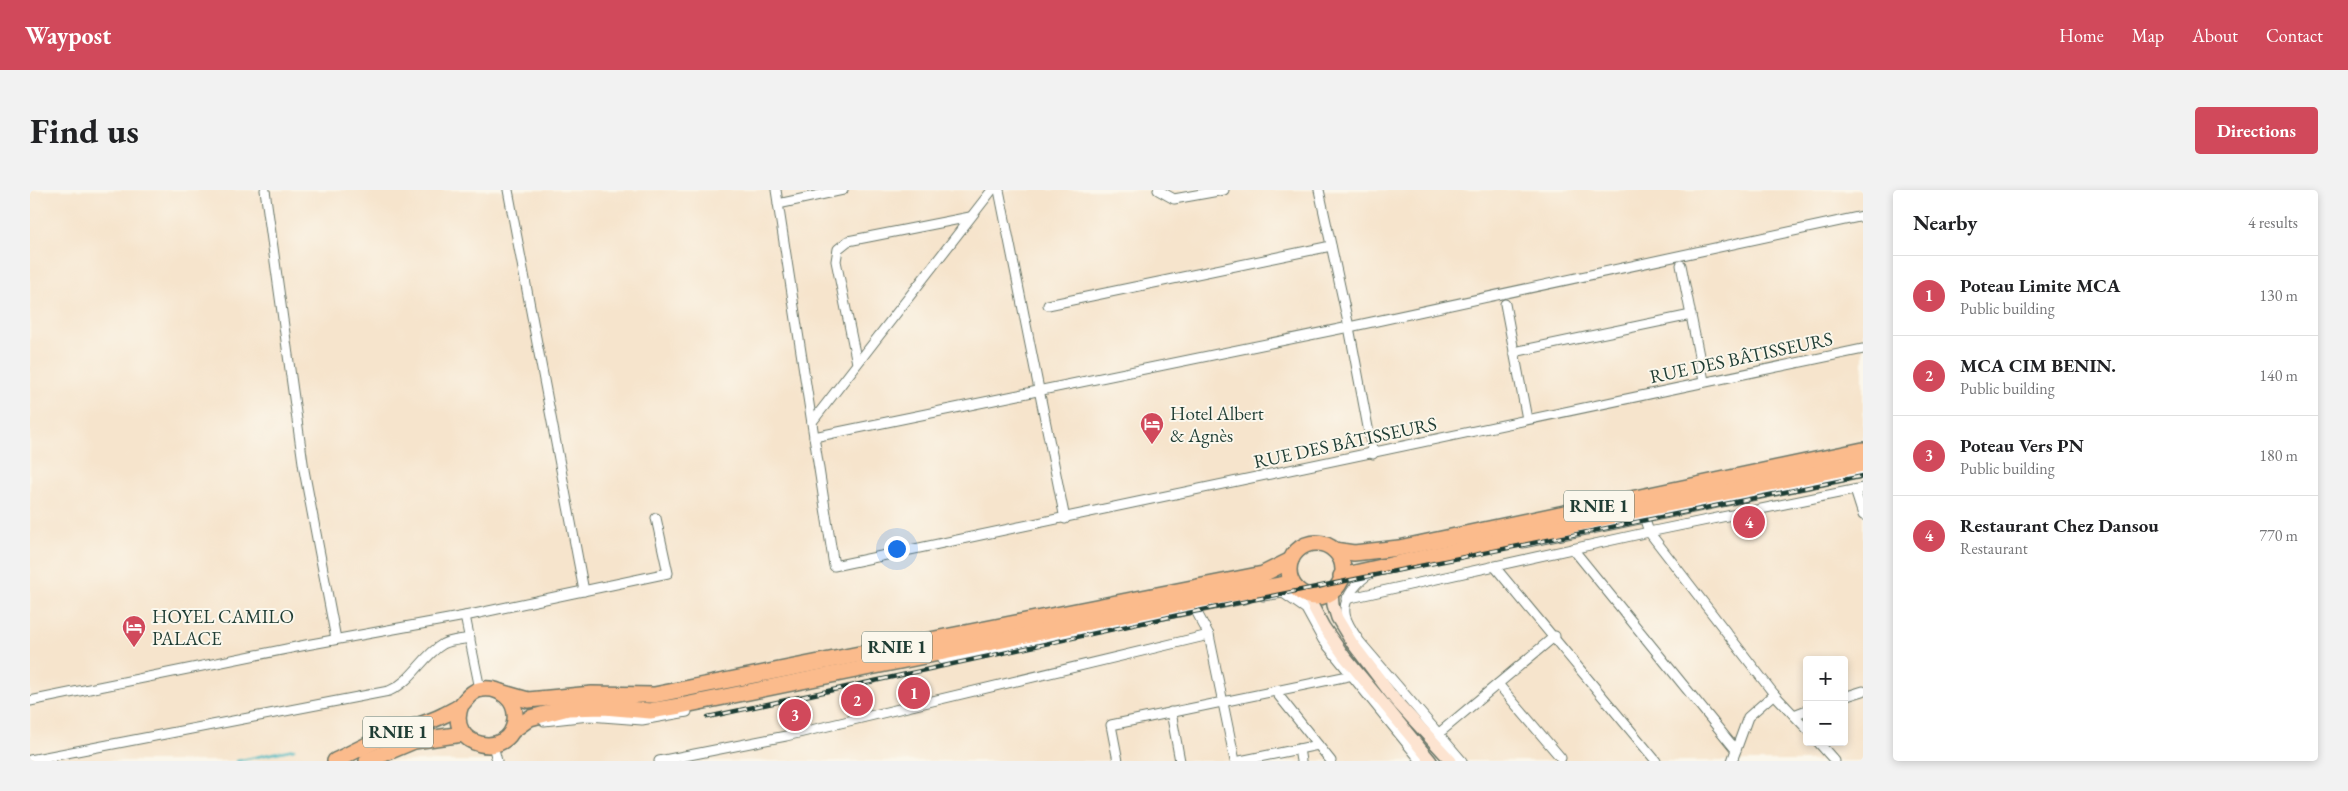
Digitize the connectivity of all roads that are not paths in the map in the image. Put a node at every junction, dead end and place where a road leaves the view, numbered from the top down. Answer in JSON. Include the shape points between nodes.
{"nodes":[{"id":1,"x":266,"y":190,"type":"edge"},
{"id":2,"x":508,"y":190,"type":"edge"},
{"id":3,"x":776,"y":190,"type":"edge"},
{"id":4,"x":843,"y":190,"type":"edge"},
{"id":5,"x":992,"y":190,"type":"edge"},
{"id":6,"x":999,"y":190,"type":"edge"},
{"id":7,"x":1158,"y":190,"type":"edge"},
{"id":8,"x":1224,"y":190,"type":"edge"},
{"id":9,"x":1319,"y":190,"type":"edge"},
{"id":10,"x":778,"y":204,"type":"junction"},
{"id":11,"x":1863,"y":216,"type":"edge"},
{"id":12,"x":970,"y":217,"type":"junction"},
{"id":13,"x":1331,"y":246,"type":"junction"},
{"id":14,"x":1681,"y":265,"type":"dead end"},
{"id":15,"x":1505,"y":304,"type":"dead end"},
{"id":16,"x":1048,"y":305,"type":"dead end"},
{"id":17,"x":1691,"y":315,"type":"junction"},
{"id":18,"x":1349,"y":327,"type":"junction"},
{"id":19,"x":1863,"y":349,"type":"edge"},
{"id":20,"x":1514,"y":352,"type":"junction"},
{"id":21,"x":857,"y":363,"type":"junction"},
{"id":22,"x":1704,"y":381,"type":"junction"},
{"id":23,"x":1039,"y":390,"type":"junction"},
{"id":24,"x":1527,"y":419,"type":"junction"},
{"id":25,"x":812,"y":422,"type":"junction"},
{"id":26,"x":814,"y":437,"type":"junction"},
{"id":27,"x":1863,"y":450,"type":"edge"},
{"id":28,"x":1372,"y":454,"type":"junction"},
{"id":29,"x":1863,"y":464,"type":"edge"},
{"id":30,"x":1863,"y":473,"type":"edge"},
{"id":31,"x":1859,"y":489,"type":"edge"},
{"id":32,"x":1643,"y":514,"type":"junction"},
{"id":33,"x":1863,"y":515,"type":"edge"},
{"id":34,"x":656,"y":518,"type":"dead end"},
{"id":35,"x":1065,"y":519,"type":"junction"},
{"id":36,"x":1649,"y":532,"type":"junction"},
{"id":37,"x":1573,"y":549,"type":"junction"},
{"id":38,"x":1334,"y":550,"type":"junction"},
{"id":39,"x":1291,"y":560,"type":"junction"},
{"id":40,"x":1495,"y":567,"type":"junction"},
{"id":41,"x":1341,"y":576,"type":"junction"},
{"id":42,"x":1292,"y":583,"type":"junction"},
{"id":43,"x":1332,"y":590,"type":"junction"},
{"id":44,"x":584,"y":591,"type":"junction"},
{"id":45,"x":1307,"y":595,"type":"junction"},
{"id":46,"x":1346,"y":599,"type":"junction"},
{"id":47,"x":1195,"y":609,"type":"junction"},
{"id":48,"x":465,"y":616,"type":"junction"},
{"id":49,"x":1209,"y":635,"type":"junction"},
{"id":50,"x":1555,"y":636,"type":"junction"},
{"id":51,"x":470,"y":638,"type":"junction"},
{"id":52,"x":336,"y":640,"type":"junction"},
{"id":53,"x":1354,"y":674,"type":"junction"},
{"id":54,"x":1498,"y":684,"type":"junction"},
{"id":55,"x":480,"y":689,"type":"junction"},
{"id":56,"x":1274,"y":691,"type":"junction"},
{"id":57,"x":500,"y":692,"type":"junction"},
{"id":58,"x":1863,"y":692,"type":"edge"},
{"id":59,"x":1774,"y":694,"type":"junction"},
{"id":60,"x":1848,"y":697,"type":"edge"},
{"id":61,"x":30,"y":702,"type":"edge"},
{"id":62,"x":1223,"y":702,"type":"junction"},
{"id":63,"x":461,"y":705,"type":"junction"},
{"id":64,"x":1171,"y":712,"type":"junction"},
{"id":65,"x":1803,"y":712,"type":"edge"},
{"id":66,"x":1794,"y":715,"type":"junction"},
{"id":67,"x":1803,"y":725,"type":"edge"},
{"id":68,"x":517,"y":727,"type":"junction"},
{"id":69,"x":464,"y":734,"type":"junction"},
{"id":70,"x":1438,"y":734,"type":"junction"},
{"id":71,"x":493,"y":745,"type":"junction"},
{"id":72,"x":1318,"y":745,"type":"junction"},
{"id":73,"x":1822,"y":746,"type":"edge"},
{"id":74,"x":1299,"y":749,"type":"junction"},
{"id":75,"x":1736,"y":750,"type":"junction"},
{"id":76,"x":1561,"y":758,"type":"dead end"},
{"id":77,"x":30,"y":760,"type":"edge"},
{"id":78,"x":335,"y":761,"type":"edge"},
{"id":79,"x":367,"y":761,"type":"edge"},
{"id":80,"x":497,"y":761,"type":"edge"},
{"id":81,"x":659,"y":761,"type":"edge"},
{"id":82,"x":1118,"y":761,"type":"edge"},
{"id":83,"x":1180,"y":761,"type":"edge"},
{"id":84,"x":1235,"y":761,"type":"edge"},
{"id":85,"x":1240,"y":761,"type":"edge"},
{"id":86,"x":1301,"y":761,"type":"edge"},
{"id":87,"x":1332,"y":761,"type":"edge"},
{"id":88,"x":1421,"y":761,"type":"edge"},
{"id":89,"x":1432,"y":761,"type":"edge"},
{"id":90,"x":1451,"y":761,"type":"edge"},
{"id":91,"x":1462,"y":761,"type":"edge"},
{"id":92,"x":1656,"y":761,"type":"edge"},
{"id":93,"x":1732,"y":761,"type":"edge"},
{"id":94,"x":1835,"y":761,"type":"edge"}],
"edges":[{"from":1,"to":52,"type":"street","via":[[304,470]]},
{"from":2,"to":44,"type":"street"},
{"from":3,"to":10,"type":"street"},
{"from":4,"to":10,"type":"street"},
{"from":5,"to":12,"type":"street"},
{"from":6,"to":23,"type":"street"},
{"from":7,"to":8,"type":"street","via":[[1174,199]]},
{"from":9,"to":13,"type":"street"},
{"from":10,"to":25,"type":"street"},
{"from":11,"to":18,"type":"street"},
{"from":12,"to":21,"type":"street"},
{"from":12,"to":21,"type":"street","via":[[848,242],[838,250],[836,261]]},
{"from":13,"to":16,"type":"street"},
{"from":13,"to":18,"type":"street"},
{"from":14,"to":17,"type":"street"},
{"from":15,"to":20,"type":"street"},
{"from":17,"to":20,"type":"street"},
{"from":17,"to":22,"type":"street"},
{"from":18,"to":23,"type":"street"},
{"from":18,"to":28,"type":"street"},
{"from":19,"to":22,"type":"street","name":"RUE DES BÂTISSEURS"},
{"from":20,"to":24,"type":"street"},
{"from":21,"to":25,"type":"street"},
{"from":22,"to":24,"type":"street","name":"RUE DES BÂTISSEURS"},
{"from":23,"to":26,"type":"street"},
{"from":23,"to":35,"type":"street"},
{"from":24,"to":28,"type":"street","name":"RUE DES BÂTISSEURS"},
{"from":25,"to":26,"type":"street"},
{"from":26,"to":35,"type":"street","name":"RUE DES BÂTISSEURS","via":[[834,566]]},
{"from":27,"to":38,"type":"highway","number":"RNIE 1","via":[[1399,548],[1354,553]]},
{"from":28,"to":35,"type":"street","name":"RUE DES BÂTISSEURS"},
{"from":29,"to":32,"type":"highway","number":"RNIE 1"},
{"from":30,"to":32,"type":"street"},
{"from":31,"to":33,"type":"street"},
{"from":31,"to":36,"type":"street"},
{"from":32,"to":36,"type":"street"},
{"from":32,"to":41,"type":"highway","number":"RNIE 1"},
{"from":32,"to":46,"type":"street","via":[[1377,572],[1362,579]]},
{"from":34,"to":44,"type":"street","via":[[668,573]]},
{"from":36,"to":37,"type":"street"},
{"from":36,"to":59,"type":"street"},
{"from":37,"to":40,"type":"street"},
{"from":37,"to":75,"type":"street"},
{"from":38,"to":39,"type":"highway","number":"RNIE 1","via":[[1324,544],[1312,543],[1297,551]]},
{"from":38,"to":41,"type":"highway","via":[[1340,560]]},
{"from":39,"to":42,"type":"highway","via":[[1289,572]]},
{"from":39,"to":57,"type":"highway","number":"RNIE 1","via":[[1263,574],[654,695],[592,694],[528,700]]},
{"from":40,"to":46,"type":"street"},
{"from":40,"to":50,"type":"street"},
{"from":41,"to":43,"type":"highway"},
{"from":42,"to":45,"type":"highway"},
{"from":42,"to":68,"type":"highway","number":"RNIE 1","via":[[680,706],[650,711],[568,708],[546,712]]},
{"from":43,"to":45,"type":"highway","via":[[1322,595]]},
{"from":43,"to":90,"type":"street","via":[[1337,618],[1352,643],[1396,701]]},
{"from":44,"to":48,"type":"street"},
{"from":45,"to":53,"type":"street"},
{"from":46,"to":70,"type":"street","via":[[1344,611],[1347,622],[1360,642]]},
{"from":47,"to":49,"type":"street"},
{"from":47,"to":53,"type":"street","via":[[1281,593],[1289,595],[1306,609],[1323,640]]},
{"from":47,"to":68,"type":"street","via":[[668,716],[630,720],[590,716]]},
{"from":48,"to":51,"type":"street"},
{"from":48,"to":52,"type":"street"},
{"from":49,"to":62,"type":"street"},
{"from":49,"to":81,"type":"street","via":[[786,736]]},
{"from":50,"to":54,"type":"street"},
{"from":50,"to":92,"type":"street"},
{"from":51,"to":55,"type":"street"},
{"from":51,"to":77,"type":"street","via":[[440,645],[414,674],[389,691]]},
{"from":52,"to":61,"type":"street"},
{"from":53,"to":56,"type":"street"},
{"from":53,"to":88,"type":"street"},
{"from":53,"to":89,"type":"street"},
{"from":54,"to":70,"type":"street"},
{"from":54,"to":76,"type":"street"},
{"from":55,"to":57,"type":"highway","number":"RNIE 1"},
{"from":55,"to":63,"type":"highway","number":"RNIE 1"},
{"from":56,"to":62,"type":"street"},
{"from":56,"to":72,"type":"street"},
{"from":57,"to":68,"type":"highway","via":[[514,709]]},
{"from":58,"to":60,"type":"street"},
{"from":59,"to":66,"type":"street"},
{"from":59,"to":75,"type":"street","via":[[1748,718]]},
{"from":62,"to":64,"type":"street"},
{"from":62,"to":84,"type":"street"},
{"from":63,"to":69,"type":"highway","number":"RNIE 1","via":[[458,717]]},
{"from":63,"to":78,"type":"highway","number":"RNIE 1","via":[[443,716],[370,743]]},
{"from":64,"to":82,"type":"street","via":[[1111,725]]},
{"from":64,"to":83,"type":"street"},
{"from":65,"to":66,"type":"street"},
{"from":66,"to":67,"type":"street"},
{"from":68,"to":71,"type":"highway","number":"RNIE 1","via":[[502,742]]},
{"from":69,"to":71,"type":"highway","via":[[476,744]]},
{"from":69,"to":79,"type":"highway","number":"RNIE 1","via":[[414,740]]},
{"from":70,"to":91,"type":"street"},
{"from":71,"to":80,"type":"street"},
{"from":72,"to":74,"type":"street"},
{"from":72,"to":87,"type":"street"},
{"from":73,"to":94,"type":"street"},
{"from":74,"to":85,"type":"street"},
{"from":74,"to":86,"type":"street"},
{"from":75,"to":93,"type":"street"}]}
